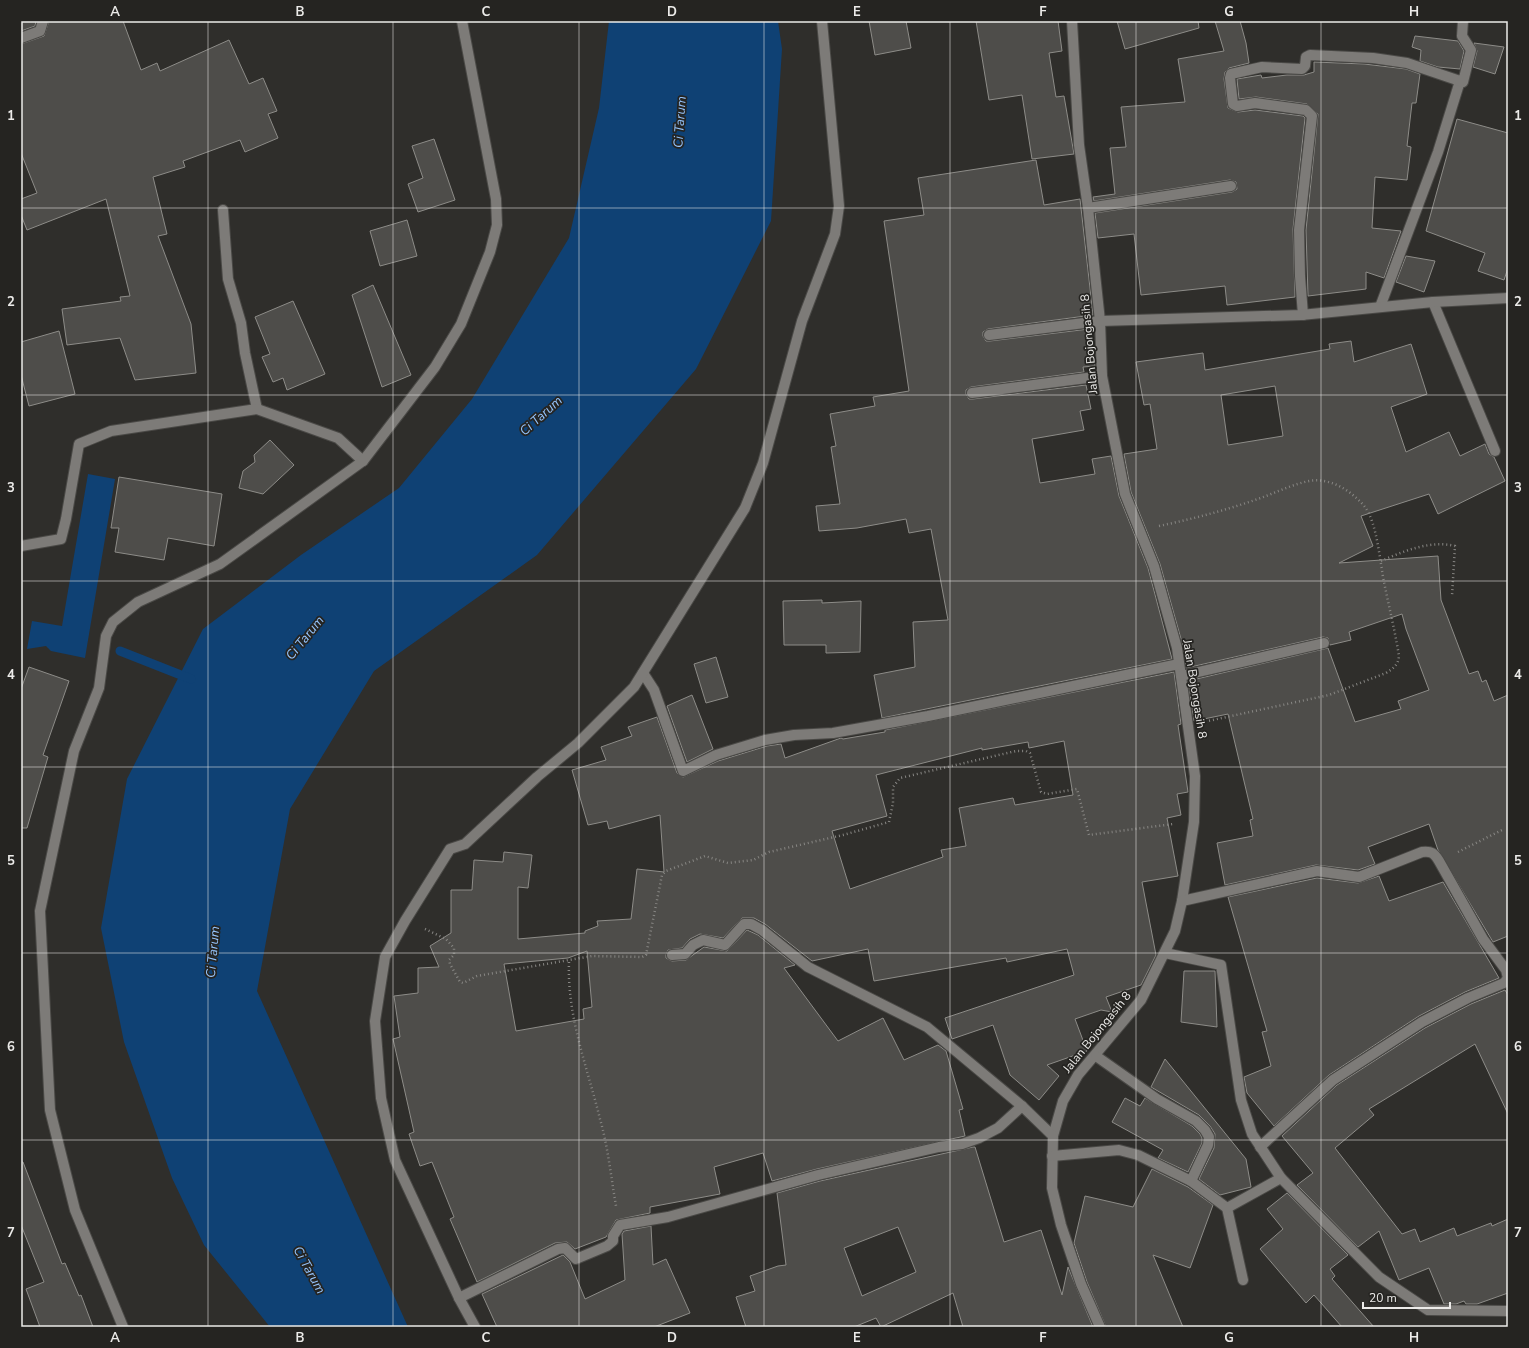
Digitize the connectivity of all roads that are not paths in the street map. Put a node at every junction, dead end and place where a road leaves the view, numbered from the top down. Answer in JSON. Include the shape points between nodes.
{"nodes":[{"id":1,"x":43,"y":21,"type":"edge"},
{"id":2,"x":462,"y":21,"type":"edge"},
{"id":3,"x":822,"y":21,"type":"edge"},
{"id":4,"x":1072,"y":21,"type":"edge"},
{"id":5,"x":1462,"y":21,"type":"edge"},
{"id":6,"x":21,"y":38,"type":"edge"},
{"id":7,"x":1460,"y":81,"type":"junction"},
{"id":8,"x":1231,"y":186,"type":"dead end"},
{"id":9,"x":1088,"y":208,"type":"junction"},
{"id":10,"x":223,"y":210,"type":"dead end"},
{"id":11,"x":1508,"y":298,"type":"edge"},
{"id":12,"x":1433,"y":302,"type":"junction"},
{"id":13,"x":1380,"y":307,"type":"junction"},
{"id":14,"x":1303,"y":315,"type":"junction"},
{"id":15,"x":1100,"y":321,"type":"junction"},
{"id":16,"x":989,"y":335,"type":"dead end"},
{"id":17,"x":1102,"y":376,"type":"junction"},
{"id":18,"x":972,"y":393,"type":"dead end"},
{"id":19,"x":257,"y":409,"type":"junction"},
{"id":20,"x":1495,"y":452,"type":"dead end"},
{"id":21,"x":363,"y":461,"type":"junction"},
{"id":22,"x":21,"y":546,"type":"edge"},
{"id":23,"x":1324,"y":643,"type":"dead end"},
{"id":24,"x":1179,"y":664,"type":"junction"},
{"id":25,"x":643,"y":673,"type":"junction"},
{"id":26,"x":1181,"y":676,"type":"junction"},
{"id":27,"x":1182,"y":902,"type":"junction"},
{"id":28,"x":1165,"y":954,"type":"junction"},
{"id":29,"x":672,"y":955,"type":"dead end"},
{"id":30,"x":1096,"y":1056,"type":"junction"},
{"id":31,"x":1022,"y":1106,"type":"junction"},
{"id":32,"x":1053,"y":1136,"type":"junction"},
{"id":33,"x":1260,"y":1147,"type":"junction"},
{"id":34,"x":1052,"y":1156,"type":"junction"},
{"id":35,"x":1281,"y":1178,"type":"junction"},
{"id":36,"x":1191,"y":1182,"type":"junction"},
{"id":37,"x":1227,"y":1208,"type":"junction"},
{"id":38,"x":1243,"y":1280,"type":"dead end"},
{"id":39,"x":459,"y":1298,"type":"junction"},
{"id":40,"x":1508,"y":1311,"type":"edge"},
{"id":41,"x":123,"y":1327,"type":"edge"},
{"id":42,"x":475,"y":1327,"type":"edge"},
{"id":43,"x":1100,"y":1327,"type":"edge"}],
"edges":[{"from":1,"to":6,"type":"street","via":[[40,31]]},
{"from":2,"to":21,"type":"street","via":[[496,199],[497,225],[490,252],[461,324],[435,367]]},
{"from":3,"to":25,"type":"street","via":[[839,206],[834,234],[802,321],[762,463],[745,508]]},
{"from":4,"to":9,"type":"street","name":"Jalan Bojongasih 8","via":[[1079,145]]},
{"from":5,"to":7,"type":"street","via":[[1462,36],[1471,50],[1463,82]]},
{"from":7,"to":13,"type":"street","via":[[1438,152]]},
{"from":7,"to":14,"type":"street","via":[[1407,63],[1373,58],[1310,55],[1306,57],[1302,69],[1262,67],[1231,74],[1233,104],[1237,106],[1255,103],[1306,110],[1312,116],[1299,230]]},
{"from":8,"to":9,"type":"street"},
{"from":9,"to":15,"type":"street","name":"Jalan Bojongasih 8"},
{"from":10,"to":19,"type":"street","via":[[228,279],[241,323]]},
{"from":11,"to":12,"type":"street"},
{"from":12,"to":13,"type":"street"},
{"from":12,"to":20,"type":"street"},
{"from":13,"to":14,"type":"street"},
{"from":14,"to":15,"type":"street"},
{"from":15,"to":16,"type":"street"},
{"from":15,"to":17,"type":"street","name":"Jalan Bojongasih 8"},
{"from":17,"to":18,"type":"street"},
{"from":17,"to":24,"type":"street","name":"Jalan Bojongasih 8","via":[[1125,494],[1154,566],[1177,648]]},
{"from":19,"to":21,"type":"street","via":[[338,438]]},
{"from":19,"to":22,"type":"street","via":[[111,431],[78,444],[61,539]]},
{"from":21,"to":41,"type":"street","via":[[220,564],[138,602],[113,622],[106,636],[99,688],[74,750],[40,911],[50,1110],[75,1210]]},
{"from":23,"to":26,"type":"street"},
{"from":24,"to":25,"type":"street","via":[[928,716],[833,733],[794,735],[765,740],[716,755],[683,771],[654,690]]},
{"from":24,"to":26,"type":"street","name":"Jalan Bojongasih 8"},
{"from":25,"to":39,"type":"street","via":[[634,687],[578,743],[465,844],[450,849],[404,921],[385,957],[375,1022],[381,1098],[396,1160]]},
{"from":26,"to":27,"type":"street","name":"Jalan Bojongasih 8","via":[[1195,776],[1194,822]]},
{"from":27,"to":28,"type":"street","name":"Jalan Bojongasih 8","via":[[1175,931]]},
{"from":27,"to":33,"type":"street","via":[[1317,871],[1359,877],[1422,852],[1434,853],[1482,939],[1506,970],[1508,978],[1504,983],[1422,1022],[1332,1080]]},
{"from":28,"to":30,"type":"street","name":"Jalan Bojongasih 8","via":[[1141,1000]]},
{"from":28,"to":33,"type":"street","via":[[1221,966],[1240,1100],[1252,1134]]},
{"from":29,"to":31,"type":"street","via":[[685,954],[698,941],[703,940],[725,945],[744,924],[751,924],[808,967],[927,1027]]},
{"from":30,"to":32,"type":"street","name":"Jalan Bojongasih 8","via":[[1078,1075],[1063,1100]]},
{"from":30,"to":36,"type":"street","via":[[1157,1099],[1196,1121],[1204,1130],[1209,1137],[1208,1145]]},
{"from":31,"to":32,"type":"street"},
{"from":31,"to":39,"type":"street","via":[[998,1128],[962,1144],[818,1175],[668,1217],[620,1225],[607,1246],[576,1259],[565,1248],[558,1249]]},
{"from":32,"to":34,"type":"street","name":"Jalan Bojongasih 8"},
{"from":33,"to":35,"type":"street"},
{"from":34,"to":36,"type":"street","via":[[1119,1150],[1138,1155]]},
{"from":34,"to":43,"type":"street","name":"Jalan Bojongasih 8","via":[[1052,1188],[1061,1225],[1081,1284]]},
{"from":35,"to":37,"type":"street"},
{"from":35,"to":40,"type":"street","via":[[1379,1277],[1428,1310]]},
{"from":36,"to":37,"type":"street"},
{"from":37,"to":38,"type":"street"},
{"from":39,"to":42,"type":"street"}]}
